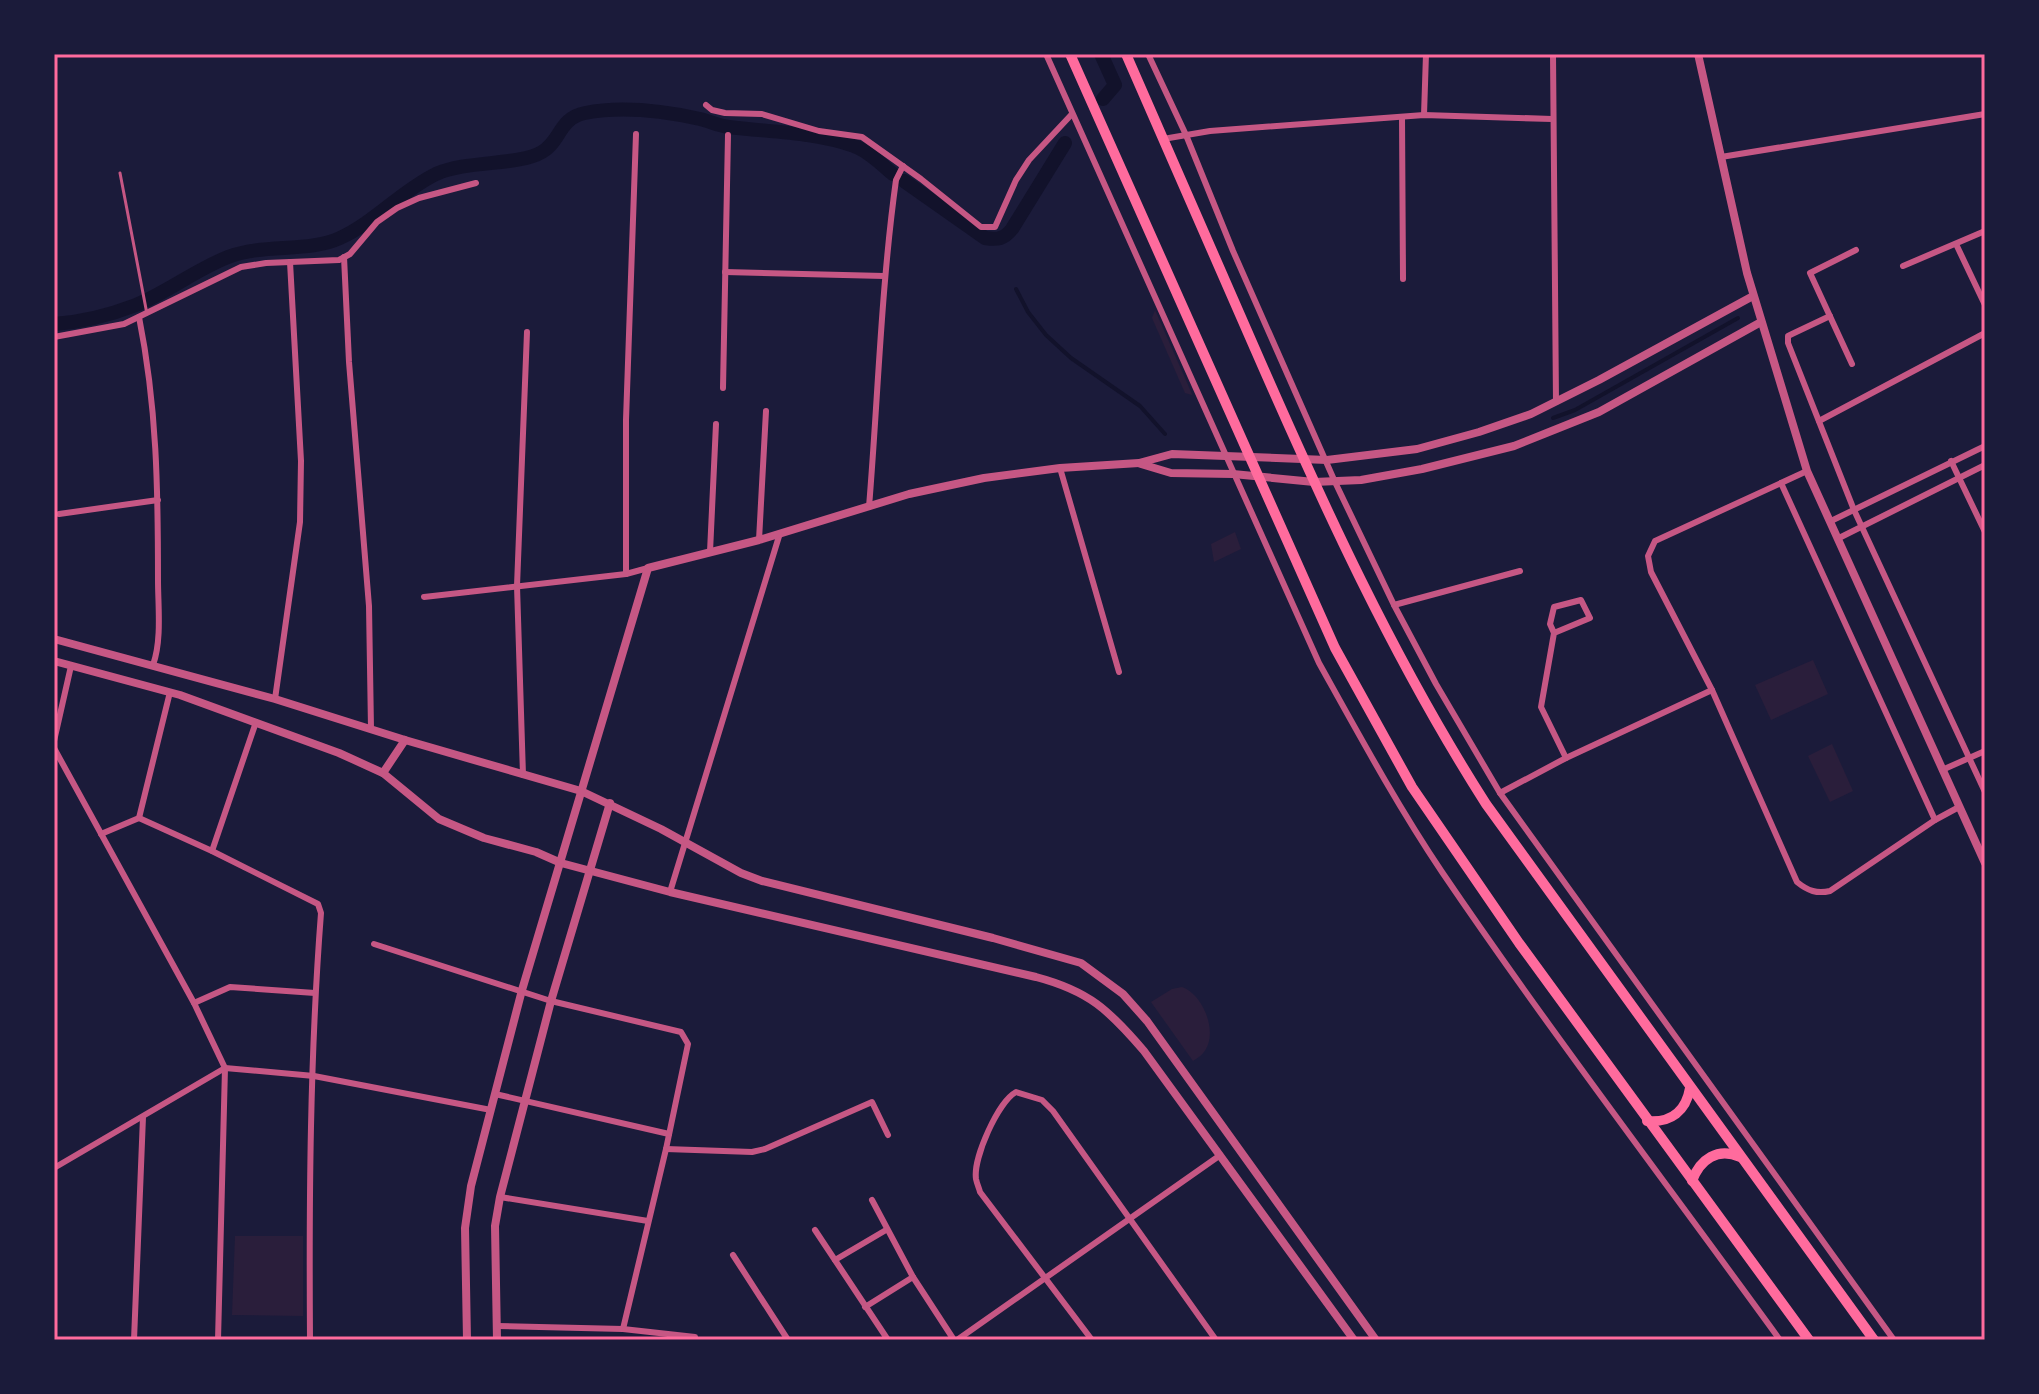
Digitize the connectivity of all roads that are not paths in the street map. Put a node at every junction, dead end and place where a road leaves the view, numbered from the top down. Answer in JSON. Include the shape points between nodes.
{"nodes":[{"id":1,"x":1046,"y":54,"type":"edge"},
{"id":2,"x":1070,"y":54,"type":"edge"},
{"id":3,"x":1126,"y":54,"type":"edge"},
{"id":4,"x":1148,"y":54,"type":"edge"},
{"id":5,"x":1426,"y":54,"type":"edge"},
{"id":6,"x":1553,"y":54,"type":"edge"},
{"id":7,"x":1698,"y":54,"type":"edge"},
{"id":8,"x":706,"y":105,"type":"dead end"},
{"id":9,"x":1072,"y":114,"type":"junction"},
{"id":10,"x":1985,"y":114,"type":"edge"},
{"id":11,"x":1424,"y":115,"type":"junction"},
{"id":12,"x":1402,"y":117,"type":"junction"},
{"id":13,"x":1552,"y":119,"type":"junction"},
{"id":14,"x":636,"y":134,"type":"dead end"},
{"id":15,"x":728,"y":135,"type":"dead end"},
{"id":16,"x":1186,"y":135,"type":"junction"},
{"id":17,"x":1163,"y":139,"type":"junction"},
{"id":18,"x":1721,"y":157,"type":"junction"},
{"id":19,"x":903,"y":166,"type":"junction"},
{"id":20,"x":120,"y":173,"type":"dead end"},
{"id":21,"x":476,"y":183,"type":"dead end"},
{"id":22,"x":1985,"y":231,"type":"edge"},
{"id":23,"x":1956,"y":244,"type":"junction"},
{"id":24,"x":1856,"y":250,"type":"dead end"},
{"id":25,"x":344,"y":257,"type":"junction"},
{"id":26,"x":290,"y":262,"type":"junction"},
{"id":27,"x":1903,"y":266,"type":"dead end"},
{"id":28,"x":725,"y":272,"type":"junction"},
{"id":29,"x":884,"y":276,"type":"junction"},
{"id":30,"x":1403,"y":279,"type":"dead end"},
{"id":31,"x":1753,"y":296,"type":"junction"},
{"id":32,"x":1985,"y":305,"type":"edge"},
{"id":33,"x":143,"y":316,"type":"junction"},
{"id":34,"x":1830,"y":316,"type":"junction"},
{"id":35,"x":1761,"y":322,"type":"junction"},
{"id":36,"x":527,"y":332,"type":"dead end"},
{"id":37,"x":1985,"y":333,"type":"edge"},
{"id":38,"x":54,"y":337,"type":"edge"},
{"id":39,"x":1852,"y":364,"type":"dead end"},
{"id":40,"x":723,"y":388,"type":"dead end"},
{"id":41,"x":1556,"y":402,"type":"junction"},
{"id":42,"x":766,"y":411,"type":"dead end"},
{"id":43,"x":1819,"y":421,"type":"junction"},
{"id":44,"x":716,"y":424,"type":"dead end"},
{"id":45,"x":1985,"y":446,"type":"edge"},
{"id":46,"x":1417,"y":449,"type":"junction"},
{"id":47,"x":1225,"y":457,"type":"junction"},
{"id":48,"x":1249,"y":459,"type":"junction"},
{"id":49,"x":1303,"y":460,"type":"junction"},
{"id":50,"x":1327,"y":460,"type":"junction"},
{"id":51,"x":1951,"y":461,"type":"junction"},
{"id":52,"x":1139,"y":463,"type":"junction"},
{"id":53,"x":1985,"y":465,"type":"edge"},
{"id":54,"x":1060,"y":468,"type":"junction"},
{"id":55,"x":1422,"y":469,"type":"junction"},
{"id":56,"x":1807,"y":471,"type":"junction"},
{"id":57,"x":1233,"y":474,"type":"junction"},
{"id":58,"x":1258,"y":477,"type":"junction"},
{"id":59,"x":1958,"y":477,"type":"junction"},
{"id":60,"x":1314,"y":482,"type":"junction"},
{"id":61,"x":1335,"y":482,"type":"junction"},
{"id":62,"x":1781,"y":483,"type":"junction"},
{"id":63,"x":158,"y":500,"type":"junction"},
{"id":64,"x":869,"y":507,"type":"junction"},
{"id":65,"x":1854,"y":510,"type":"junction"},
{"id":66,"x":59,"y":514,"type":"dead end"},
{"id":67,"x":1831,"y":521,"type":"junction"},
{"id":68,"x":1862,"y":527,"type":"junction"},
{"id":69,"x":1985,"y":532,"type":"edge"},
{"id":70,"x":780,"y":533,"type":"junction"},
{"id":71,"x":1839,"y":538,"type":"junction"},
{"id":72,"x":759,"y":540,"type":"junction"},
{"id":73,"x":710,"y":552,"type":"junction"},
{"id":74,"x":648,"y":568,"type":"junction"},
{"id":75,"x":1520,"y":571,"type":"dead end"},
{"id":76,"x":626,"y":574,"type":"junction"},
{"id":77,"x":517,"y":586,"type":"junction"},
{"id":78,"x":424,"y":597,"type":"dead end"},
{"id":79,"x":1394,"y":605,"type":"junction"},
{"id":80,"x":1554,"y":633,"type":"junction"},
{"id":81,"x":54,"y":639,"type":"edge"},
{"id":82,"x":54,"y":661,"type":"edge"},
{"id":83,"x":153,"y":665,"type":"junction"},
{"id":84,"x":71,"y":666,"type":"junction"},
{"id":85,"x":1119,"y":672,"type":"dead end"},
{"id":86,"x":1712,"y":690,"type":"junction"},
{"id":87,"x":170,"y":692,"type":"junction"},
{"id":88,"x":275,"y":699,"type":"junction"},
{"id":89,"x":256,"y":721,"type":"junction"},
{"id":90,"x":371,"y":729,"type":"junction"},
{"id":91,"x":405,"y":740,"type":"junction"},
{"id":92,"x":54,"y":741,"type":"edge"},
{"id":93,"x":54,"y":748,"type":"edge"},
{"id":94,"x":1985,"y":751,"type":"edge"},
{"id":95,"x":1969,"y":757,"type":"junction"},
{"id":96,"x":1566,"y":758,"type":"junction"},
{"id":97,"x":1942,"y":770,"type":"junction"},
{"id":98,"x":383,"y":773,"type":"junction"},
{"id":99,"x":523,"y":775,"type":"junction"},
{"id":100,"x":581,"y":791,"type":"junction"},
{"id":101,"x":1985,"y":792,"type":"edge"},
{"id":102,"x":1500,"y":793,"type":"junction"},
{"id":103,"x":610,"y":803,"type":"junction"},
{"id":104,"x":1959,"y":807,"type":"junction"},
{"id":105,"x":139,"y":818,"type":"junction"},
{"id":106,"x":1935,"y":820,"type":"junction"},
{"id":107,"x":105,"y":833,"type":"junction"},
{"id":108,"x":685,"y":843,"type":"junction"},
{"id":109,"x":212,"y":851,"type":"junction"},
{"id":110,"x":561,"y":863,"type":"junction"},
{"id":111,"x":1985,"y":863,"type":"edge"},
{"id":112,"x":589,"y":870,"type":"junction"},
{"id":113,"x":670,"y":892,"type":"junction"},
{"id":114,"x":374,"y":944,"type":"dead end"},
{"id":115,"x":522,"y":990,"type":"junction"},
{"id":116,"x":315,"y":993,"type":"junction"},
{"id":117,"x":551,"y":1001,"type":"junction"},
{"id":118,"x":194,"y":1003,"type":"junction"},
{"id":119,"x":225,"y":1068,"type":"junction"},
{"id":120,"x":314,"y":1076,"type":"junction"},
{"id":121,"x":1690,"y":1088,"type":"junction"},
{"id":122,"x":495,"y":1094,"type":"junction"},
{"id":123,"x":525,"y":1101,"type":"junction"},
{"id":124,"x":491,"y":1110,"type":"junction"},
{"id":125,"x":143,"y":1117,"type":"junction"},
{"id":126,"x":1647,"y":1121,"type":"junction"},
{"id":127,"x":669,"y":1134,"type":"junction"},
{"id":128,"x":888,"y":1135,"type":"dead end"},
{"id":129,"x":666,"y":1149,"type":"junction"},
{"id":130,"x":1219,"y":1156,"type":"junction"},
{"id":131,"x":1741,"y":1157,"type":"junction"},
{"id":132,"x":54,"y":1168,"type":"edge"},
{"id":133,"x":1692,"y":1181,"type":"junction"},
{"id":134,"x":500,"y":1197,"type":"junction"},
{"id":135,"x":872,"y":1200,"type":"dead end"},
{"id":136,"x":1130,"y":1219,"type":"junction"},
{"id":137,"x":648,"y":1221,"type":"junction"},
{"id":138,"x":815,"y":1230,"type":"dead end"},
{"id":139,"x":886,"y":1230,"type":"junction"},
{"id":140,"x":733,"y":1255,"type":"dead end"},
{"id":141,"x":835,"y":1260,"type":"junction"},
{"id":142,"x":913,"y":1277,"type":"junction"},
{"id":143,"x":1048,"y":1278,"type":"junction"},
{"id":144,"x":865,"y":1307,"type":"junction"},
{"id":145,"x":497,"y":1326,"type":"junction"},
{"id":146,"x":623,"y":1329,"type":"junction"},
{"id":147,"x":695,"y":1337,"type":"dead end"},
{"id":148,"x":134,"y":1340,"type":"edge"},
{"id":149,"x":218,"y":1340,"type":"edge"},
{"id":150,"x":310,"y":1340,"type":"edge"},
{"id":151,"x":467,"y":1340,"type":"edge"},
{"id":152,"x":497,"y":1340,"type":"edge"},
{"id":153,"x":788,"y":1340,"type":"edge"},
{"id":154,"x":888,"y":1340,"type":"edge"},
{"id":155,"x":955,"y":1340,"type":"edge"},
{"id":156,"x":1092,"y":1340,"type":"edge"},
{"id":157,"x":1216,"y":1340,"type":"edge"},
{"id":158,"x":1354,"y":1340,"type":"edge"},
{"id":159,"x":1376,"y":1340,"type":"edge"},
{"id":160,"x":1780,"y":1340,"type":"edge"},
{"id":161,"x":1809,"y":1340,"type":"edge"},
{"id":162,"x":1874,"y":1340,"type":"edge"},
{"id":163,"x":1894,"y":1340,"type":"edge"}],
"edges":[{"from":1,"to":9,"type":"street"},
{"from":2,"to":48,"type":"highway"},
{"from":3,"to":17,"type":"highway"},
{"from":4,"to":16,"type":"street"},
{"from":5,"to":11,"type":"street"},
{"from":6,"to":13,"type":"street"},
{"from":7,"to":18,"type":"street"},
{"from":8,"to":19,"type":"street","via":[[725,113],[762,114],[862,137]]},
{"from":9,"to":19,"type":"street","via":[[1029,160],[995,227],[981,227]]},
{"from":9,"to":47,"type":"street"},
{"from":10,"to":18,"type":"street"},
{"from":11,"to":12,"type":"street"},
{"from":11,"to":13,"type":"street"},
{"from":12,"to":16,"type":"street"},
{"from":12,"to":30,"type":"street"},
{"from":13,"to":41,"type":"street"},
{"from":14,"to":76,"type":"street"},
{"from":15,"to":28,"type":"street"},
{"from":16,"to":17,"type":"street"},
{"from":16,"to":50,"type":"street"},
{"from":17,"to":49,"type":"highway"},
{"from":18,"to":31,"type":"street"},
{"from":19,"to":29,"type":"street","via":[[896,180]]},
{"from":20,"to":33,"type":"lane"},
{"from":21,"to":25,"type":"street","via":[[397,208]]},
{"from":22,"to":23,"type":"street"},
{"from":23,"to":27,"type":"street"},
{"from":23,"to":32,"type":"street"},
{"from":24,"to":34,"type":"street","via":[[1810,273]]},
{"from":25,"to":26,"type":"street"},
{"from":25,"to":90,"type":"street","via":[[369,606]]},
{"from":26,"to":33,"type":"street","via":[[230,271]]},
{"from":26,"to":88,"type":"street","via":[[300,522]]},
{"from":28,"to":29,"type":"street"},
{"from":28,"to":40,"type":"street"},
{"from":29,"to":64,"type":"street"},
{"from":31,"to":35,"type":"street"},
{"from":31,"to":41,"type":"street"},
{"from":33,"to":38,"type":"street"},
{"from":33,"to":63,"type":"street","via":[[154,400]]},
{"from":34,"to":39,"type":"street"},
{"from":34,"to":43,"type":"street","via":[[1788,336]]},
{"from":35,"to":55,"type":"street","via":[[1599,412],[1514,446]]},
{"from":35,"to":56,"type":"street"},
{"from":36,"to":77,"type":"street"},
{"from":37,"to":43,"type":"street"},
{"from":41,"to":46,"type":"street","via":[[1506,424]]},
{"from":42,"to":72,"type":"street"},
{"from":43,"to":65,"type":"street"},
{"from":44,"to":73,"type":"street"},
{"from":45,"to":51,"type":"street"},
{"from":46,"to":50,"type":"street"},
{"from":46,"to":55,"type":"street"},
{"from":47,"to":48,"type":"street"},
{"from":47,"to":52,"type":"street","via":[[1172,454]]},
{"from":47,"to":57,"type":"street"},
{"from":48,"to":49,"type":"street"},
{"from":48,"to":58,"type":"highway"},
{"from":49,"to":50,"type":"street"},
{"from":49,"to":60,"type":"highway"},
{"from":50,"to":61,"type":"street"},
{"from":51,"to":59,"type":"street"},
{"from":51,"to":65,"type":"street"},
{"from":52,"to":54,"type":"street"},
{"from":52,"to":57,"type":"street","via":[[1171,473]]},
{"from":53,"to":59,"type":"street"},
{"from":54,"to":64,"type":"street","via":[[955,483]]},
{"from":54,"to":85,"type":"street"},
{"from":55,"to":61,"type":"street"},
{"from":56,"to":62,"type":"street"},
{"from":56,"to":67,"type":"street"},
{"from":57,"to":58,"type":"street"},
{"from":57,"to":160,"type":"street","via":[[1319,663],[1441,870]]},
{"from":58,"to":60,"type":"street"},
{"from":58,"to":126,"type":"highway","via":[[1335,648],[1412,787]]},
{"from":59,"to":68,"type":"street"},
{"from":59,"to":69,"type":"street"},
{"from":60,"to":61,"type":"street"},
{"from":60,"to":121,"type":"highway","via":[[1375,610],[1464,769]]},
{"from":61,"to":79,"type":"street"},
{"from":62,"to":86,"type":"street","via":[[1655,541],[1650,548],[1651,572]]},
{"from":62,"to":106,"type":"street"},
{"from":63,"to":66,"type":"street"},
{"from":63,"to":83,"type":"street"},
{"from":64,"to":70,"type":"street"},
{"from":65,"to":67,"type":"street"},
{"from":65,"to":68,"type":"street"},
{"from":67,"to":71,"type":"street"},
{"from":68,"to":71,"type":"street"},
{"from":68,"to":95,"type":"street"},
{"from":70,"to":72,"type":"street"},
{"from":70,"to":108,"type":"street"},
{"from":71,"to":97,"type":"street"},
{"from":72,"to":73,"type":"street"},
{"from":73,"to":74,"type":"street"},
{"from":74,"to":76,"type":"street"},
{"from":74,"to":100,"type":"street"},
{"from":75,"to":79,"type":"street"},
{"from":76,"to":77,"type":"street"},
{"from":77,"to":78,"type":"street"},
{"from":77,"to":99,"type":"street"},
{"from":79,"to":102,"type":"street"},
{"from":80,"to":80,"type":"street","via":[[1590,618],[1581,600],[1554,607]]},
{"from":80,"to":96,"type":"street","via":[[1541,707]]},
{"from":81,"to":83,"type":"street"},
{"from":82,"to":84,"type":"street"},
{"from":83,"to":88,"type":"street"},
{"from":84,"to":87,"type":"street"},
{"from":84,"to":92,"type":"street"},
{"from":86,"to":96,"type":"street"},
{"from":86,"to":106,"type":"street","via":[[1804,888],[1830,891]]},
{"from":87,"to":89,"type":"street"},
{"from":87,"to":105,"type":"street"},
{"from":88,"to":90,"type":"street"},
{"from":89,"to":98,"type":"street"},
{"from":89,"to":109,"type":"street"},
{"from":90,"to":91,"type":"street"},
{"from":91,"to":98,"type":"street"},
{"from":91,"to":99,"type":"street"},
{"from":93,"to":107,"type":"street"},
{"from":94,"to":95,"type":"street"},
{"from":95,"to":97,"type":"street"},
{"from":95,"to":101,"type":"street"},
{"from":96,"to":102,"type":"street"},
{"from":97,"to":104,"type":"street"},
{"from":98,"to":110,"type":"street","via":[[446,823]]},
{"from":99,"to":100,"type":"street"},
{"from":100,"to":103,"type":"street"},
{"from":100,"to":110,"type":"street"},
{"from":102,"to":163,"type":"street"},
{"from":103,"to":108,"type":"street"},
{"from":103,"to":112,"type":"street"},
{"from":104,"to":106,"type":"street"},
{"from":104,"to":111,"type":"street"},
{"from":105,"to":107,"type":"street"},
{"from":105,"to":109,"type":"street"},
{"from":107,"to":118,"type":"street"},
{"from":108,"to":113,"type":"street"},
{"from":108,"to":159,"type":"street","via":[[762,881],[1007,942],[1081,963],[1095,972],[1123,994],[1155,1032]]},
{"from":109,"to":116,"type":"street","via":[[318,904]]},
{"from":110,"to":112,"type":"street"},
{"from":110,"to":115,"type":"street"},
{"from":112,"to":113,"type":"street"},
{"from":112,"to":117,"type":"street"},
{"from":113,"to":130,"type":"street","via":[[1081,992],[1131,1035]]},
{"from":114,"to":115,"type":"street"},
{"from":115,"to":117,"type":"street"},
{"from":115,"to":122,"type":"street"},
{"from":116,"to":118,"type":"street","via":[[230,987]]},
{"from":116,"to":120,"type":"street"},
{"from":117,"to":123,"type":"street"},
{"from":117,"to":127,"type":"street","via":[[686,1037]]},
{"from":118,"to":119,"type":"street"},
{"from":119,"to":120,"type":"street"},
{"from":119,"to":125,"type":"street"},
{"from":119,"to":149,"type":"street"},
{"from":120,"to":124,"type":"street"},
{"from":120,"to":150,"type":"street"},
{"from":121,"to":126,"type":"highway","via":[[1677,1115]]},
{"from":121,"to":131,"type":"highway"},
{"from":122,"to":123,"type":"street"},
{"from":122,"to":124,"type":"street"},
{"from":123,"to":127,"type":"street"},
{"from":123,"to":134,"type":"street"},
{"from":124,"to":151,"type":"street","via":[[467,1206]]},
{"from":125,"to":132,"type":"street"},
{"from":125,"to":148,"type":"street"},
{"from":126,"to":133,"type":"highway"},
{"from":127,"to":129,"type":"street"},
{"from":128,"to":129,"type":"street","via":[[872,1102],[752,1152]]},
{"from":129,"to":137,"type":"street"},
{"from":130,"to":136,"type":"street"},
{"from":130,"to":158,"type":"street"},
{"from":131,"to":133,"type":"highway","via":[[1715,1154],[1700,1164]]},
{"from":131,"to":162,"type":"highway"},
{"from":133,"to":161,"type":"highway"},
{"from":134,"to":137,"type":"street"},
{"from":134,"to":145,"type":"street","via":[[495,1226]]},
{"from":135,"to":139,"type":"street"},
{"from":136,"to":143,"type":"street"},
{"from":136,"to":143,"type":"street","via":[[1042,1100],[1016,1092],[1007,1097],[976,1179],[980,1192]]},
{"from":136,"to":157,"type":"street"},
{"from":137,"to":146,"type":"street"},
{"from":138,"to":141,"type":"street"},
{"from":139,"to":141,"type":"street"},
{"from":139,"to":142,"type":"street"},
{"from":140,"to":153,"type":"street"},
{"from":141,"to":144,"type":"street"},
{"from":142,"to":144,"type":"street"},
{"from":142,"to":155,"type":"street"},
{"from":143,"to":155,"type":"street"},
{"from":143,"to":156,"type":"street"},
{"from":144,"to":154,"type":"street"},
{"from":145,"to":146,"type":"street"},
{"from":145,"to":152,"type":"street"},
{"from":146,"to":147,"type":"street"}]}
